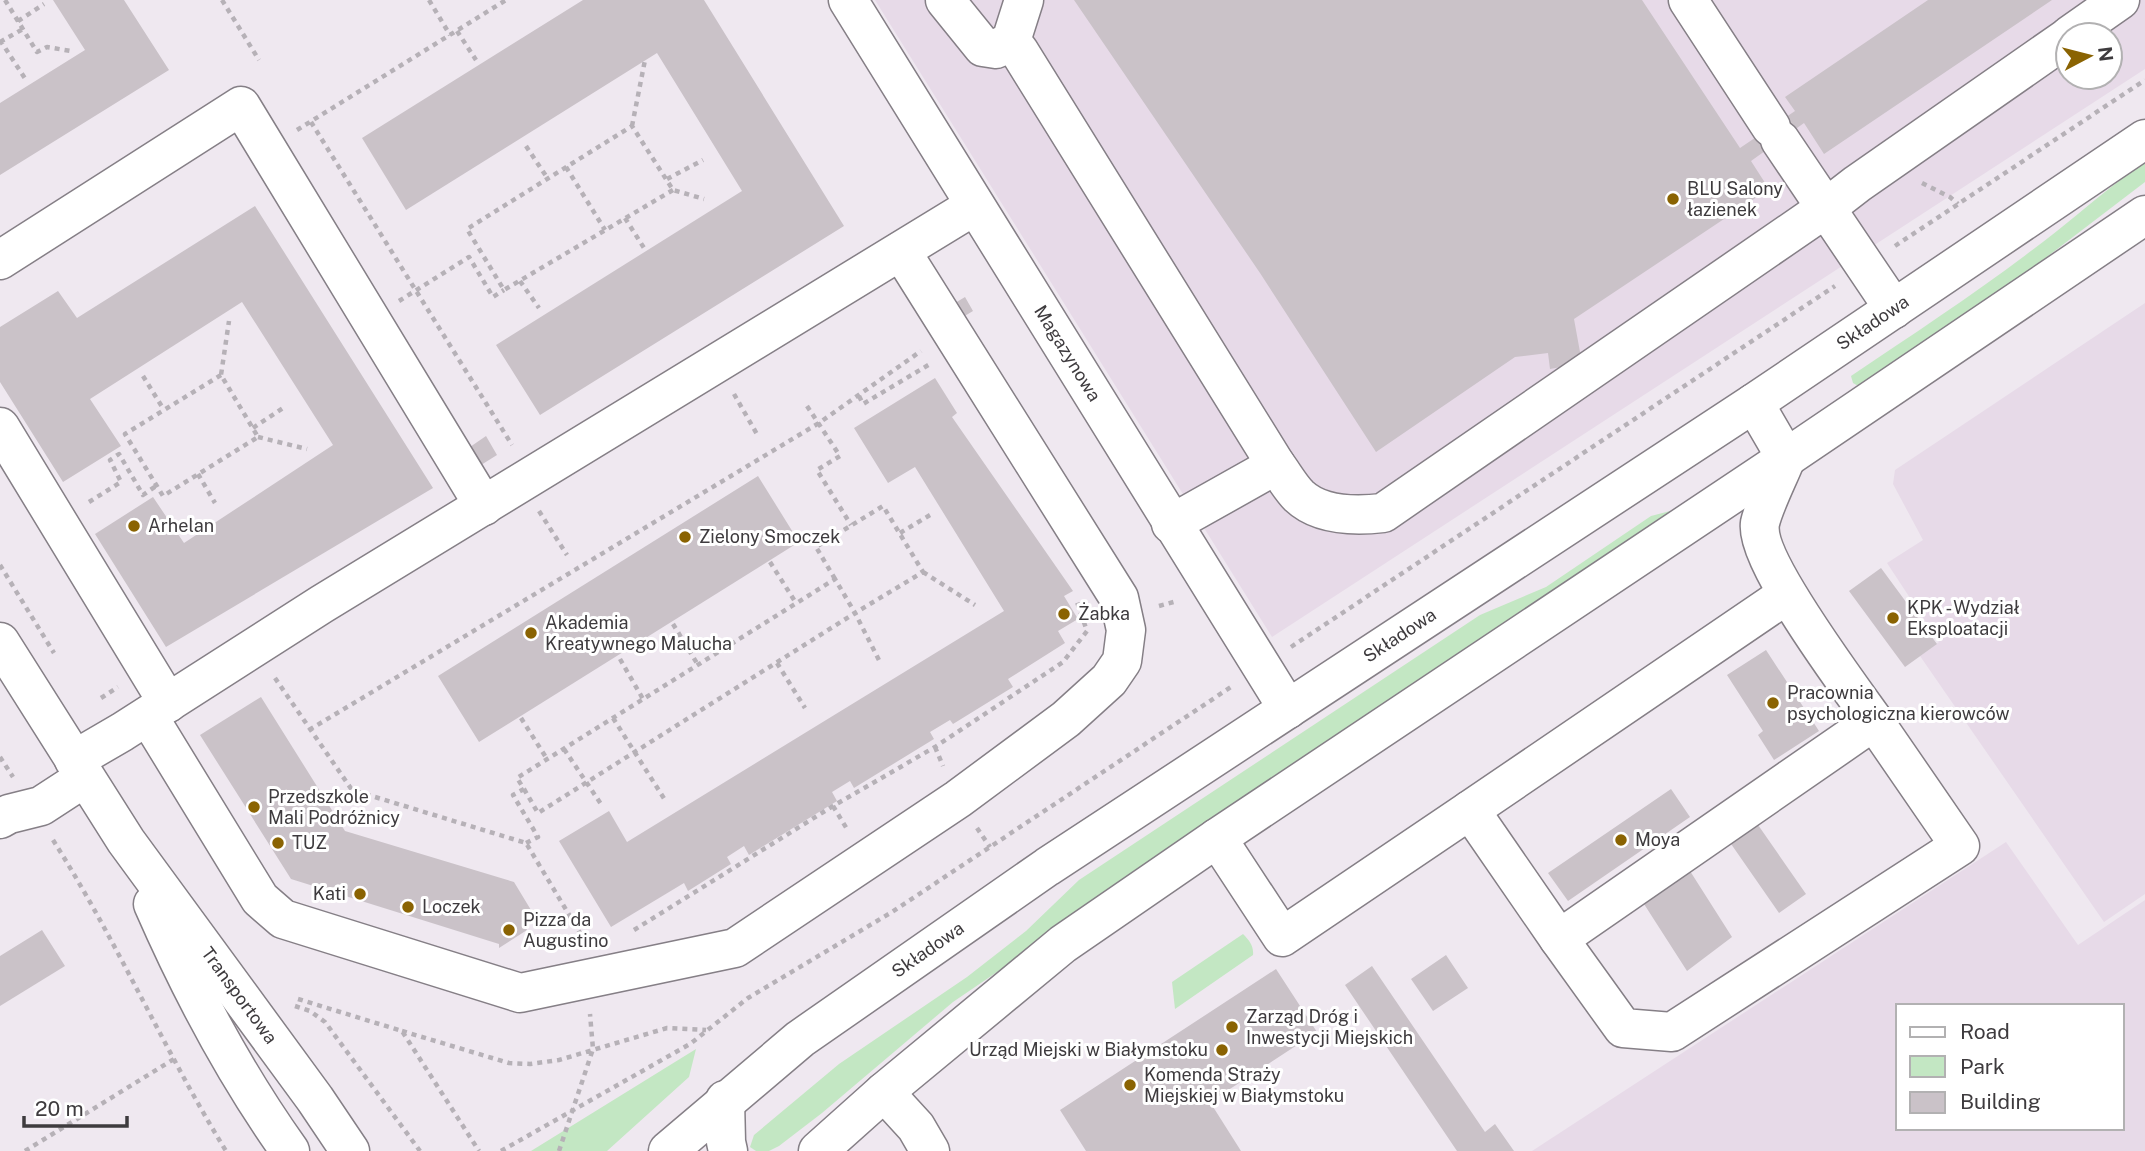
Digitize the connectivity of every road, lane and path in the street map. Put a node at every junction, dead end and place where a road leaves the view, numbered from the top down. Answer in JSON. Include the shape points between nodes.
{"nodes":[{"id":1,"x":5,"y":0,"type":"edge"},
{"id":2,"x":222,"y":0,"type":"edge"},
{"id":3,"x":429,"y":0,"type":"edge"},
{"id":4,"x":506,"y":0,"type":"edge"},
{"id":5,"x":848,"y":0,"type":"edge"},
{"id":6,"x":945,"y":0,"type":"edge"},
{"id":7,"x":1024,"y":0,"type":"edge"},
{"id":8,"x":1688,"y":0,"type":"edge"},
{"id":9,"x":2120,"y":0,"type":"edge"},
{"id":10,"x":44,"y":4,"type":"dead end"},
{"id":11,"x":18,"y":21,"type":"junction"},
{"id":12,"x":2090,"y":21,"type":"edge"},
{"id":13,"x":23,"y":29,"type":"junction"},
{"id":14,"x":457,"y":31,"type":"junction"},
{"id":15,"x":450,"y":35,"type":"junction"},
{"id":16,"x":0,"y":41,"type":"edge"},
{"id":17,"x":1011,"y":41,"type":"junction"},
{"id":18,"x":2054,"y":46,"type":"edge"},
{"id":19,"x":71,"y":51,"type":"dead end"},
{"id":20,"x":259,"y":60,"type":"dead end"},
{"id":21,"x":476,"y":60,"type":"dead end"},
{"id":22,"x":645,"y":60,"type":"dead end"},
{"id":23,"x":26,"y":80,"type":"dead end"},
{"id":24,"x":2145,"y":80,"type":"edge"},
{"id":25,"x":311,"y":122,"type":"junction"},
{"id":26,"x":632,"y":126,"type":"junction"},
{"id":27,"x":2145,"y":139,"type":"edge"},
{"id":28,"x":526,"y":146,"type":"dead end"},
{"id":29,"x":267,"y":148,"type":"junction"},
{"id":30,"x":703,"y":160,"type":"dead end"},
{"id":31,"x":566,"y":167,"type":"junction"},
{"id":32,"x":548,"y":179,"type":"junction"},
{"id":33,"x":667,"y":179,"type":"junction"},
{"id":34,"x":673,"y":190,"type":"junction"},
{"id":35,"x":704,"y":200,"type":"dead end"},
{"id":36,"x":974,"y":206,"type":"junction"},
{"id":37,"x":1826,"y":208,"type":"junction"},
{"id":38,"x":2145,"y":215,"type":"edge"},
{"id":39,"x":625,"y":218,"type":"junction"},
{"id":40,"x":605,"y":230,"type":"junction"},
{"id":41,"x":644,"y":248,"type":"dead end"},
{"id":42,"x":901,"y":251,"type":"junction"},
{"id":43,"x":0,"y":260,"type":"edge"},
{"id":44,"x":1865,"y":265,"type":"junction"},
{"id":45,"x":520,"y":281,"type":"junction"},
{"id":46,"x":505,"y":290,"type":"junction"},
{"id":47,"x":416,"y":291,"type":"junction"},
{"id":48,"x":539,"y":308,"type":"dead end"},
{"id":49,"x":1894,"y":309,"type":"junction"},
{"id":50,"x":371,"y":320,"type":"junction"},
{"id":51,"x":229,"y":321,"type":"dead end"},
{"id":52,"x":925,"y":348,"type":"dead end"},
{"id":53,"x":932,"y":363,"type":"dead end"},
{"id":54,"x":716,"y":364,"type":"junction"},
{"id":55,"x":220,"y":375,"type":"junction"},
{"id":56,"x":143,"y":376,"type":"dead end"},
{"id":57,"x":859,"y":396,"type":"junction"},
{"id":58,"x":1754,"y":403,"type":"junction"},
{"id":59,"x":286,"y":406,"type":"dead end"},
{"id":60,"x":807,"y":406,"type":"dead end"},
{"id":61,"x":164,"y":410,"type":"junction"},
{"id":62,"x":818,"y":423,"type":"junction"},
{"id":63,"x":0,"y":427,"type":"edge"},
{"id":64,"x":253,"y":428,"type":"junction"},
{"id":65,"x":758,"y":436,"type":"dead end"},
{"id":66,"x":258,"y":437,"type":"junction"},
{"id":67,"x":307,"y":449,"type":"dead end"},
{"id":68,"x":516,"y":451,"type":"dead end"},
{"id":69,"x":1787,"y":458,"type":"junction"},
{"id":70,"x":1276,"y":464,"type":"junction"},
{"id":71,"x":198,"y":474,"type":"junction"},
{"id":72,"x":121,"y":482,"type":"dead end"},
{"id":73,"x":156,"y":486,"type":"junction"},
{"id":74,"x":215,"y":503,"type":"dead end"},
{"id":75,"x":484,"y":506,"type":"junction"},
{"id":76,"x":930,"y":515,"type":"dead end"},
{"id":77,"x":1171,"y":524,"type":"junction"},
{"id":78,"x":851,"y":525,"type":"junction"},
{"id":79,"x":900,"y":533,"type":"junction"},
{"id":80,"x":770,"y":562,"type":"dead end"},
{"id":81,"x":923,"y":572,"type":"junction"},
{"id":82,"x":835,"y":579,"type":"junction"},
{"id":83,"x":1078,"y":592,"type":"dead end"},
{"id":84,"x":1786,"y":595,"type":"junction"},
{"id":85,"x":1178,"y":601,"type":"dead end"},
{"id":86,"x":796,"y":603,"type":"junction"},
{"id":87,"x":975,"y":605,"type":"dead end"},
{"id":88,"x":1155,"y":607,"type":"dead end"},
{"id":89,"x":855,"y":613,"type":"junction"},
{"id":90,"x":673,"y":624,"type":"dead end"},
{"id":91,"x":0,"y":642,"type":"edge"},
{"id":92,"x":620,"y":659,"type":"dead end"},
{"id":93,"x":777,"y":663,"type":"junction"},
{"id":94,"x":881,"y":664,"type":"dead end"},
{"id":95,"x":698,"y":665,"type":"junction"},
{"id":96,"x":1260,"y":667,"type":"junction"},
{"id":97,"x":285,"y":672,"type":"dead end"},
{"id":98,"x":643,"y":699,"type":"junction"},
{"id":99,"x":805,"y":708,"type":"dead end"},
{"id":100,"x":158,"y":709,"type":"junction"},
{"id":101,"x":1288,"y":709,"type":"junction"},
{"id":102,"x":613,"y":718,"type":"junction"},
{"id":103,"x":521,"y":719,"type":"dead end"},
{"id":104,"x":1874,"y":721,"type":"junction"},
{"id":105,"x":309,"y":730,"type":"junction"},
{"id":106,"x":564,"y":748,"type":"junction"},
{"id":107,"x":636,"y":752,"type":"junction"},
{"id":108,"x":0,"y":757,"type":"edge"},
{"id":109,"x":547,"y":759,"type":"junction"},
{"id":110,"x":79,"y":769,"type":"junction"},
{"id":111,"x":586,"y":783,"type":"junction"},
{"id":112,"x":524,"y":789,"type":"junction"},
{"id":113,"x":665,"y":800,"type":"dead end"},
{"id":114,"x":601,"y":804,"type":"dead end"},
{"id":115,"x":1470,"y":810,"type":"junction"},
{"id":116,"x":16,"y":813,"type":"edge"},
{"id":117,"x":1217,"y":838,"type":"junction"},
{"id":118,"x":126,"y":841,"type":"junction"},
{"id":119,"x":526,"y":844,"type":"junction"},
{"id":120,"x":629,"y":933,"type":"dead end"},
{"id":121,"x":1559,"y":939,"type":"junction"},
{"id":122,"x":587,"y":979,"type":"junction"},
{"id":123,"x":298,"y":999,"type":"dead end"},
{"id":124,"x":708,"y":1030,"type":"junction"},
{"id":125,"x":402,"y":1031,"type":"junction"},
{"id":126,"x":593,"y":1049,"type":"junction"},
{"id":127,"x":174,"y":1059,"type":"junction"},
{"id":128,"x":884,"y":1092,"type":"junction"},
{"id":129,"x":726,"y":1100,"type":"junction"},
{"id":130,"x":574,"y":1110,"type":"junction"},
{"id":131,"x":25,"y":1151,"type":"edge"},
{"id":132,"x":226,"y":1151,"type":"edge"},
{"id":133,"x":290,"y":1151,"type":"edge"},
{"id":134,"x":350,"y":1151,"type":"edge"},
{"id":135,"x":479,"y":1151,"type":"edge"},
{"id":136,"x":501,"y":1151,"type":"edge"},
{"id":137,"x":559,"y":1151,"type":"edge"},
{"id":138,"x":668,"y":1151,"type":"edge"},
{"id":139,"x":728,"y":1151,"type":"edge"},
{"id":140,"x":818,"y":1151,"type":"edge"},
{"id":141,"x":930,"y":1151,"type":"edge"}],
"edges":[{"from":1,"to":11,"type":"path"},
{"from":2,"to":20,"type":"path"},
{"from":3,"to":15,"type":"path"},
{"from":4,"to":14,"type":"path"},
{"from":5,"to":36,"type":"main road","name":"Magazynowa"},
{"from":6,"to":17,"type":"main road","via":[[984,47],[996,48]]},
{"from":7,"to":17,"type":"main road"},
{"from":8,"to":37,"type":"main road"},
{"from":9,"to":12,"type":"main road"},
{"from":10,"to":11,"type":"path"},
{"from":11,"to":13,"type":"path"},
{"from":13,"to":16,"type":"path"},
{"from":13,"to":19,"type":"path","via":[[37,52],[47,47]]},
{"from":14,"to":15,"type":"path"},
{"from":14,"to":21,"type":"path"},
{"from":15,"to":25,"type":"path"},
{"from":16,"to":23,"type":"path"},
{"from":17,"to":70,"type":"main road"},
{"from":18,"to":37,"type":"main road"},
{"from":22,"to":26,"type":"path"},
{"from":24,"to":44,"type":"path"},
{"from":25,"to":29,"type":"path"},
{"from":25,"to":47,"type":"path"},
{"from":26,"to":31,"type":"path"},
{"from":26,"to":33,"type":"path"},
{"from":27,"to":49,"type":"main road","name":"Składowa"},
{"from":28,"to":32,"type":"path"},
{"from":29,"to":43,"type":"main road","via":[[241,106]]},
{"from":29,"to":50,"type":"main road"},
{"from":30,"to":33,"type":"path"},
{"from":31,"to":32,"type":"path"},
{"from":31,"to":40,"type":"path"},
{"from":32,"to":46,"type":"path","via":[[467,229]]},
{"from":33,"to":34,"type":"path"},
{"from":34,"to":35,"type":"path"},
{"from":34,"to":39,"type":"path"},
{"from":36,"to":42,"type":"main road"},
{"from":36,"to":77,"type":"main road","name":"Magazynowa"},
{"from":37,"to":44,"type":"main road"},
{"from":37,"to":70,"type":"main road","via":[[1383,513],[1352,516],[1325,510],[1299,497]]},
{"from":38,"to":69,"type":"main road"},
{"from":39,"to":40,"type":"path"},
{"from":39,"to":41,"type":"path"},
{"from":40,"to":45,"type":"path"},
{"from":42,"to":54,"type":"main road"},
{"from":42,"to":122,"type":"main road","via":[[1119,597],[1126,630],[1122,661],[1109,680],[1055,727],[958,799],[735,948]]},
{"from":44,"to":49,"type":"main road"},
{"from":44,"to":96,"type":"path"},
{"from":45,"to":46,"type":"path"},
{"from":45,"to":48,"type":"path"},
{"from":46,"to":47,"type":"path","via":[[493,298],[469,257]]},
{"from":47,"to":50,"type":"path"},
{"from":47,"to":68,"type":"path"},
{"from":49,"to":58,"type":"main road","name":"Składowa"},
{"from":50,"to":75,"type":"main road"},
{"from":51,"to":55,"type":"path"},
{"from":52,"to":57,"type":"path"},
{"from":53,"to":57,"type":"path","via":[[863,404]]},
{"from":54,"to":65,"type":"path"},
{"from":54,"to":75,"type":"main road"},
{"from":55,"to":61,"type":"path"},
{"from":55,"to":64,"type":"path"},
{"from":56,"to":61,"type":"path"},
{"from":57,"to":62,"type":"path"},
{"from":58,"to":69,"type":"main road"},
{"from":58,"to":101,"type":"main road","name":"Składowa"},
{"from":59,"to":64,"type":"path"},
{"from":60,"to":62,"type":"path"},
{"from":61,"to":73,"type":"path","via":[[125,434]]},
{"from":62,"to":78,"type":"path","via":[[839,456],[817,470]]},
{"from":62,"to":105,"type":"path"},
{"from":63,"to":100,"type":"main road"},
{"from":64,"to":66,"type":"path"},
{"from":66,"to":67,"type":"path"},
{"from":66,"to":71,"type":"path"},
{"from":69,"to":84,"type":"main road","via":[[1760,524]]},
{"from":69,"to":117,"type":"main road"},
{"from":70,"to":77,"type":"main road"},
{"from":71,"to":73,"type":"path","via":[[163,496]]},
{"from":71,"to":74,"type":"path"},
{"from":72,"to":73,"type":"path","via":[[110,460],[119,454],[143,495]]},
{"from":75,"to":100,"type":"main road"},
{"from":76,"to":79,"type":"path"},
{"from":77,"to":96,"type":"main road","name":"Magazynowa"},
{"from":78,"to":79,"type":"path","via":[[883,506]]},
{"from":78,"to":82,"type":"path","via":[[816,547]]},
{"from":79,"to":81,"type":"path"},
{"from":80,"to":86,"type":"path"},
{"from":81,"to":87,"type":"path"},
{"from":81,"to":89,"type":"path"},
{"from":82,"to":86,"type":"path"},
{"from":82,"to":89,"type":"path"},
{"from":83,"to":120,"type":"path","via":[[1076,604],[1087,631],[1063,662],[934,747]]},
{"from":84,"to":104,"type":"main road"},
{"from":84,"to":115,"type":"main road"},
{"from":85,"to":88,"type":"path"},
{"from":86,"to":95,"type":"path"},
{"from":89,"to":93,"type":"path"},
{"from":89,"to":94,"type":"path"},
{"from":90,"to":95,"type":"path"},
{"from":91,"to":110,"type":"main road","name":"Transportowa"},
{"from":92,"to":98,"type":"path"},
{"from":93,"to":99,"type":"path"},
{"from":93,"to":107,"type":"path"},
{"from":95,"to":98,"type":"path"},
{"from":96,"to":101,"type":"main road","name":"Magazynowa"},
{"from":96,"to":124,"type":"path","via":[[892,912],[748,998]]},
{"from":97,"to":105,"type":"path","via":[[274,679]]},
{"from":98,"to":102,"type":"path"},
{"from":100,"to":110,"type":"main road"},
{"from":100,"to":122,"type":"main road","via":[[260,899],[283,919],[520,993]]},
{"from":101,"to":129,"type":"main road","name":"Składowa","via":[[879,982]]},
{"from":102,"to":106,"type":"path"},
{"from":102,"to":107,"type":"path"},
{"from":103,"to":109,"type":"path"},
{"from":104,"to":121,"type":"main road"},
{"from":104,"to":121,"type":"main road","via":[[1960,846],[1672,1032],[1623,1028]]},
{"from":105,"to":119,"type":"path","via":[[352,790]]},
{"from":106,"to":109,"type":"path"},
{"from":106,"to":111,"type":"path"},
{"from":107,"to":111,"type":"path"},
{"from":107,"to":113,"type":"path"},
{"from":108,"to":116,"type":"path"},
{"from":109,"to":112,"type":"path","via":[[517,778]]},
{"from":110,"to":116,"type":"main road","via":[[41,806]]},
{"from":110,"to":118,"type":"main road","name":"Transportowa"},
{"from":111,"to":112,"type":"path","via":[[538,813]]},
{"from":111,"to":114,"type":"path"},
{"from":112,"to":119,"type":"path","via":[[513,795],[538,837]]},
{"from":115,"to":117,"type":"main road","via":[[1282,937]]},
{"from":115,"to":121,"type":"main road"},
{"from":116,"to":127,"type":"path","via":[[88,895]]},
{"from":117,"to":128,"type":"main road","via":[[1063,944]]},
{"from":118,"to":133,"type":"main road","name":"Transportowa","via":[[210,1023]]},
{"from":118,"to":134,"type":"main road","name":"Transportowa"},
{"from":119,"to":122,"type":"path","via":[[595,958]]},
{"from":122,"to":126,"type":"path"},
{"from":123,"to":125,"type":"path"},
{"from":124,"to":126,"type":"path","via":[[667,1028]]},
{"from":124,"to":130,"type":"path"},
{"from":125,"to":126,"type":"path","via":[[509,1063],[559,1060]]},
{"from":125,"to":135,"type":"path"},
{"from":126,"to":130,"type":"path"},
{"from":127,"to":131,"type":"path"},
{"from":127,"to":132,"type":"path"},
{"from":128,"to":140,"type":"main road"},
{"from":128,"to":141,"type":"main road","via":[[916,1127]]},
{"from":129,"to":138,"type":"main road","name":"Składowa"},
{"from":129,"to":139,"type":"main road"},
{"from":130,"to":136,"type":"path"},
{"from":130,"to":137,"type":"path"}]}
